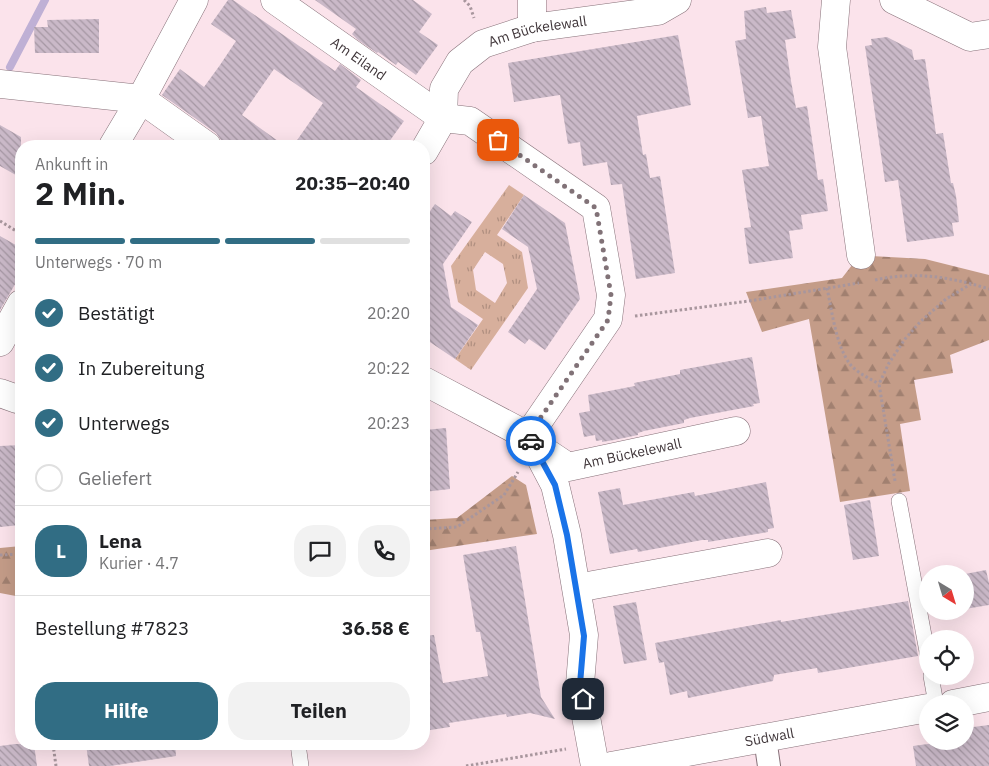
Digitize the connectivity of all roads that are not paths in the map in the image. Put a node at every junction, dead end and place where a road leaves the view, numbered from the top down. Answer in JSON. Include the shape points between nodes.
{"nodes":[{"id":1,"x":194,"y":0,"type":"edge"},
{"id":2,"x":275,"y":0,"type":"edge"},
{"id":3,"x":532,"y":0,"type":"edge"},
{"id":4,"x":677,"y":0,"type":"edge"},
{"id":5,"x":836,"y":0,"type":"edge"},
{"id":6,"x":894,"y":0,"type":"edge"},
{"id":7,"x":624,"y":8,"type":"edge"},
{"id":8,"x":532,"y":28,"type":"junction"},
{"id":9,"x":989,"y":34,"type":"edge"},
{"id":10,"x":0,"y":84,"type":"edge"},
{"id":11,"x":141,"y":99,"type":"junction"},
{"id":12,"x":442,"y":118,"type":"junction"},
{"id":13,"x":117,"y":140,"type":"edge"},
{"id":14,"x":199,"y":140,"type":"edge"},
{"id":15,"x":430,"y":140,"type":"edge"},
{"id":16,"x":862,"y":256,"type":"dead end"},
{"id":17,"x":15,"y":315,"type":"edge"},
{"id":18,"x":0,"y":342,"type":"edge"},
{"id":19,"x":430,"y":384,"type":"edge"},
{"id":20,"x":0,"y":393,"type":"edge"},
{"id":21,"x":15,"y":398,"type":"edge"},
{"id":22,"x":736,"y":431,"type":"dead end"},
{"id":23,"x":531,"y":441,"type":"junction"},
{"id":24,"x":899,"y":501,"type":"road end"},
{"id":25,"x":768,"y":553,"type":"dead end"},
{"id":26,"x":577,"y":588,"type":"junction"},
{"id":27,"x":923,"y":630,"type":"edge"},
{"id":28,"x":989,"y":697,"type":"edge"},
{"id":29,"x":974,"y":700,"type":"edge"},
{"id":30,"x":919,"y":710,"type":"edge"},
{"id":31,"x":765,"y":738,"type":"junction"},
{"id":32,"x":299,"y":750,"type":"edge"},
{"id":33,"x":301,"y":766,"type":"edge"},
{"id":34,"x":595,"y":766,"type":"edge"},
{"id":35,"x":611,"y":766,"type":"edge"},
{"id":36,"x":769,"y":766,"type":"edge"}],
"edges":[{"from":1,"to":11,"type":"street"},
{"from":2,"to":12,"type":"street","name":"Am Eiland"},
{"from":3,"to":8,"type":"street"},
{"from":4,"to":7,"type":"street","name":"Am Bückelewall","via":[[658,11]]},
{"from":5,"to":16,"type":"street","via":[[832,47]]},
{"from":6,"to":9,"type":"street","via":[[970,37]]},
{"from":7,"to":8,"type":"street","name":"Am Bückelewall"},
{"from":8,"to":12,"type":"street","name":"Am Bückelewall","via":[[483,44],[460,62],[444,89]]},
{"from":10,"to":11,"type":"street"},
{"from":11,"to":13,"type":"street"},
{"from":11,"to":14,"type":"street"},
{"from":12,"to":15,"type":"street","name":"Am Bückelewall"},
{"from":12,"to":23,"type":"street","via":[[470,121],[596,208],[611,295],[608,320]]},
{"from":17,"to":18,"type":"street"},
{"from":19,"to":23,"type":"street","name":"Am Bückelewall"},
{"from":20,"to":21,"type":"street"},
{"from":22,"to":23,"type":"street","name":"Am Bückelewall","via":[[568,467]]},
{"from":23,"to":26,"type":"street","via":[[555,485]]},
{"from":24,"to":27,"type":"lane"},
{"from":25,"to":26,"type":"street"},
{"from":26,"to":34,"type":"street","via":[[584,636],[580,684]]},
{"from":28,"to":29,"type":"street"},
{"from":30,"to":31,"type":"street","name":"Südwall"},
{"from":31,"to":35,"type":"street","name":"Südwall"},
{"from":31,"to":36,"type":"street"},
{"from":32,"to":33,"type":"lane"}]}
